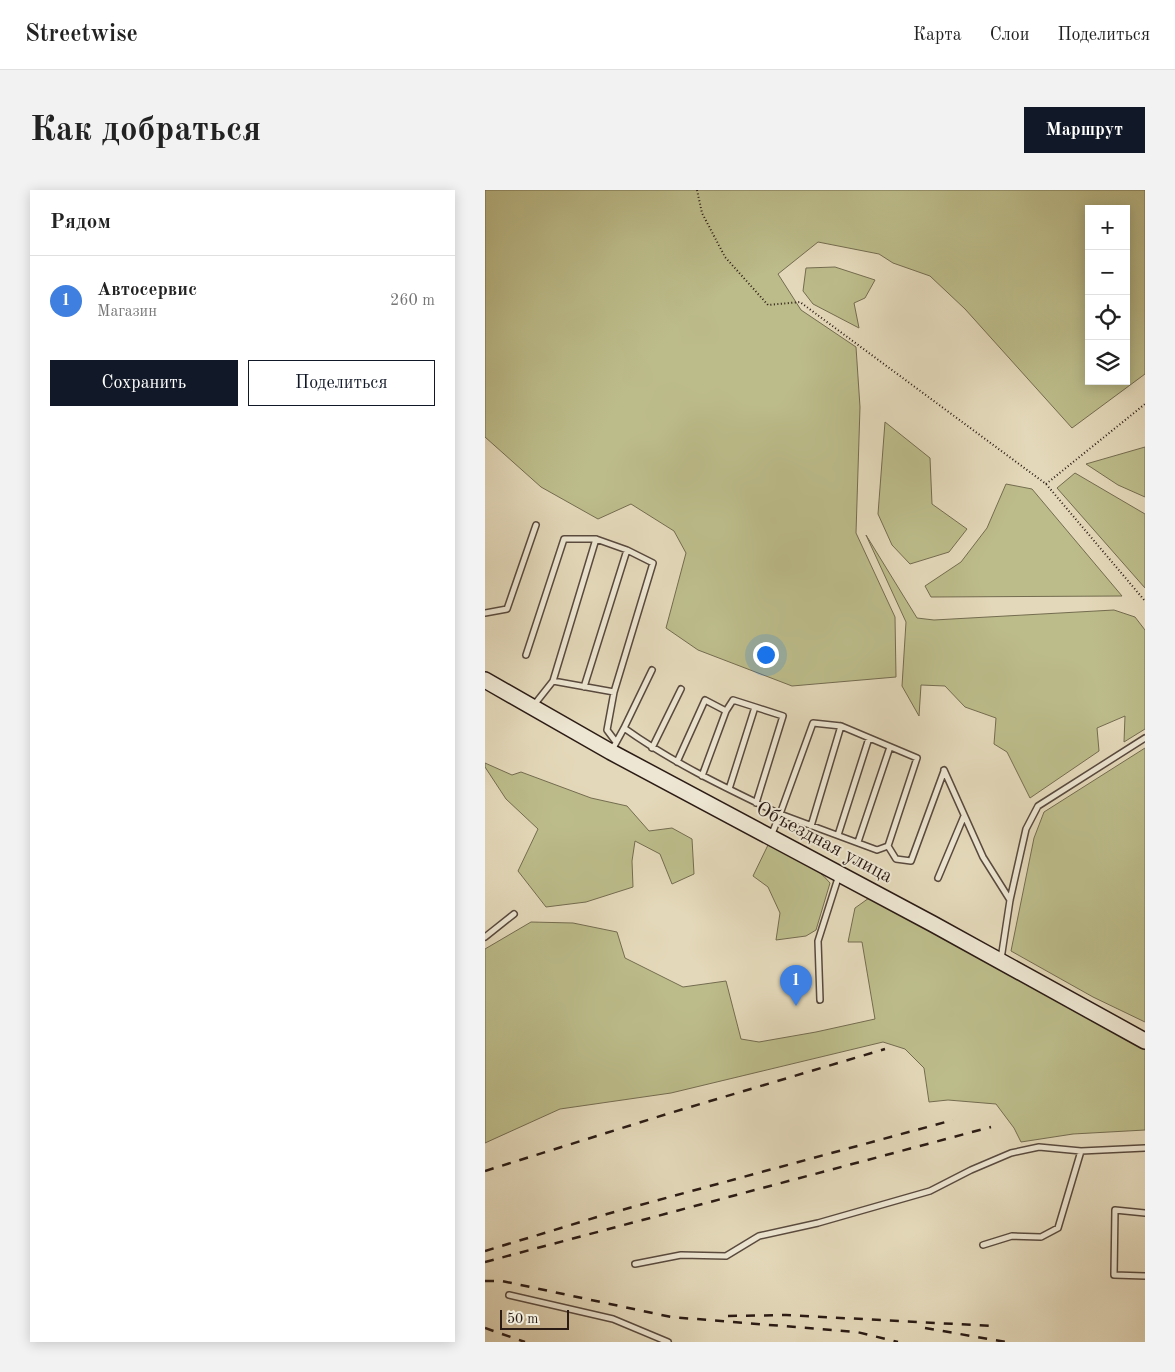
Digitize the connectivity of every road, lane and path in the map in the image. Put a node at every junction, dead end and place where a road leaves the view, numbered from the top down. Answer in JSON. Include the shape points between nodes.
{"nodes":[{"id":1,"x":697,"y":190,"type":"edge"},
{"id":2,"x":1145,"y":404,"type":"edge"},
{"id":3,"x":1046,"y":484,"type":"junction"},
{"id":4,"x":536,"y":525,"type":"dead end"},
{"id":5,"x":596,"y":539,"type":"junction"},
{"id":6,"x":627,"y":550,"type":"junction"},
{"id":7,"x":1145,"y":601,"type":"edge"},
{"id":8,"x":485,"y":613,"type":"edge"},
{"id":9,"x":526,"y":655,"type":"dead end"},
{"id":10,"x":652,"y":670,"type":"dead end"},
{"id":11,"x":485,"y":680,"type":"edge"},
{"id":12,"x":553,"y":681,"type":"junction"},
{"id":13,"x":584,"y":687,"type":"junction"},
{"id":14,"x":681,"y":689,"type":"dead end"},
{"id":15,"x":614,"y":692,"type":"junction"},
{"id":16,"x":755,"y":707,"type":"junction"},
{"id":17,"x":532,"y":708,"type":"junction"},
{"id":18,"x":725,"y":712,"type":"junction"},
{"id":19,"x":841,"y":726,"type":"junction"},
{"id":20,"x":624,"y":728,"type":"junction"},
{"id":21,"x":869,"y":738,"type":"junction"},
{"id":22,"x":1145,"y":738,"type":"edge"},
{"id":23,"x":613,"y":747,"type":"junction"},
{"id":24,"x":890,"y":747,"type":"junction"},
{"id":25,"x":652,"y":748,"type":"junction"},
{"id":26,"x":677,"y":762,"type":"junction"},
{"id":27,"x":702,"y":776,"type":"junction"},
{"id":28,"x":729,"y":789,"type":"junction"},
{"id":29,"x":756,"y":803,"type":"junction"},
{"id":30,"x":780,"y":814,"type":"junction"},
{"id":31,"x":964,"y":816,"type":"junction"},
{"id":32,"x":811,"y":826,"type":"junction"},
{"id":33,"x":837,"y":835,"type":"junction"},
{"id":34,"x":771,"y":837,"type":"junction"},
{"id":35,"x":857,"y":842,"type":"junction"},
{"id":36,"x":888,"y":846,"type":"junction"},
{"id":37,"x":839,"y":874,"type":"junction"},
{"id":38,"x":938,"y":878,"type":"dead end"},
{"id":39,"x":1010,"y":900,"type":"junction"},
{"id":40,"x":514,"y":914,"type":"dead end"},
{"id":41,"x":485,"y":936,"type":"edge"},
{"id":42,"x":1001,"y":962,"type":"junction"},
{"id":43,"x":820,"y":1000,"type":"dead end"},
{"id":44,"x":1145,"y":1041,"type":"edge"},
{"id":45,"x":1145,"y":1148,"type":"edge"},
{"id":46,"x":1081,"y":1151,"type":"junction"},
{"id":47,"x":1145,"y":1213,"type":"edge"},
{"id":48,"x":983,"y":1246,"type":"dead end"},
{"id":49,"x":635,"y":1264,"type":"dead end"},
{"id":50,"x":1145,"y":1276,"type":"edge"},
{"id":51,"x":509,"y":1295,"type":"dead end"},
{"id":52,"x":668,"y":1342,"type":"edge"}],
"edges":[{"from":1,"to":3,"type":"path","via":[[702,213],[725,257],[768,305],[800,302]]},
{"from":2,"to":3,"type":"path"},
{"from":3,"to":7,"type":"path"},
{"from":4,"to":8,"type":"lane","via":[[507,609]]},
{"from":5,"to":6,"type":"lane"},
{"from":5,"to":9,"type":"lane","via":[[564,540]]},
{"from":5,"to":12,"type":"lane"},
{"from":6,"to":13,"type":"lane"},
{"from":6,"to":15,"type":"lane","via":[[653,563]]},
{"from":10,"to":20,"type":"lane"},
{"from":11,"to":17,"type":"main road","name":"Объездная улица"},
{"from":12,"to":13,"type":"lane"},
{"from":12,"to":17,"type":"lane"},
{"from":13,"to":15,"type":"lane"},
{"from":14,"to":25,"type":"lane"},
{"from":15,"to":23,"type":"lane","via":[[607,730]]},
{"from":16,"to":18,"type":"lane","via":[[733,700]]},
{"from":16,"to":28,"type":"lane"},
{"from":16,"to":29,"type":"lane","via":[[783,716]]},
{"from":17,"to":23,"type":"main road","name":"Объездная улица"},
{"from":18,"to":26,"type":"lane","via":[[705,700]]},
{"from":18,"to":27,"type":"lane"},
{"from":19,"to":21,"type":"lane"},
{"from":19,"to":30,"type":"lane","via":[[813,723]]},
{"from":19,"to":32,"type":"lane"},
{"from":20,"to":23,"type":"lane"},
{"from":20,"to":25,"type":"lane"},
{"from":21,"to":24,"type":"lane"},
{"from":21,"to":33,"type":"lane"},
{"from":22,"to":39,"type":"lane","via":[[1038,806],[1027,829]]},
{"from":23,"to":34,"type":"main road","name":"Объездная улица"},
{"from":24,"to":35,"type":"lane"},
{"from":24,"to":36,"type":"lane","via":[[917,758]]},
{"from":25,"to":26,"type":"lane"},
{"from":26,"to":27,"type":"lane"},
{"from":27,"to":28,"type":"lane"},
{"from":28,"to":29,"type":"lane"},
{"from":29,"to":30,"type":"lane"},
{"from":30,"to":32,"type":"lane"},
{"from":30,"to":34,"type":"lane"},
{"from":31,"to":36,"type":"lane","via":[[944,770],[911,861],[896,859]]},
{"from":31,"to":38,"type":"lane"},
{"from":31,"to":39,"type":"lane","via":[[983,857]]},
{"from":32,"to":33,"type":"lane"},
{"from":33,"to":35,"type":"lane"},
{"from":34,"to":37,"type":"main road","name":"Объездная улица"},
{"from":35,"to":36,"type":"lane","via":[[877,850]]},
{"from":37,"to":42,"type":"main road","name":"Объездная улица"},
{"from":37,"to":43,"type":"lane","via":[[818,941]]},
{"from":39,"to":42,"type":"lane"},
{"from":40,"to":41,"type":"lane"},
{"from":42,"to":44,"type":"main road","name":"Объездная улица"},
{"from":45,"to":46,"type":"lane"},
{"from":46,"to":48,"type":"lane","via":[[1058,1228],[1041,1237],[1012,1236]]},
{"from":46,"to":49,"type":"lane","via":[[1039,1147],[1011,1152],[930,1191],[759,1236],[727,1256],[681,1255]]},
{"from":47,"to":50,"type":"lane","via":[[1115,1210],[1114,1276]]},
{"from":51,"to":52,"type":"lane","via":[[613,1318]]}]}
